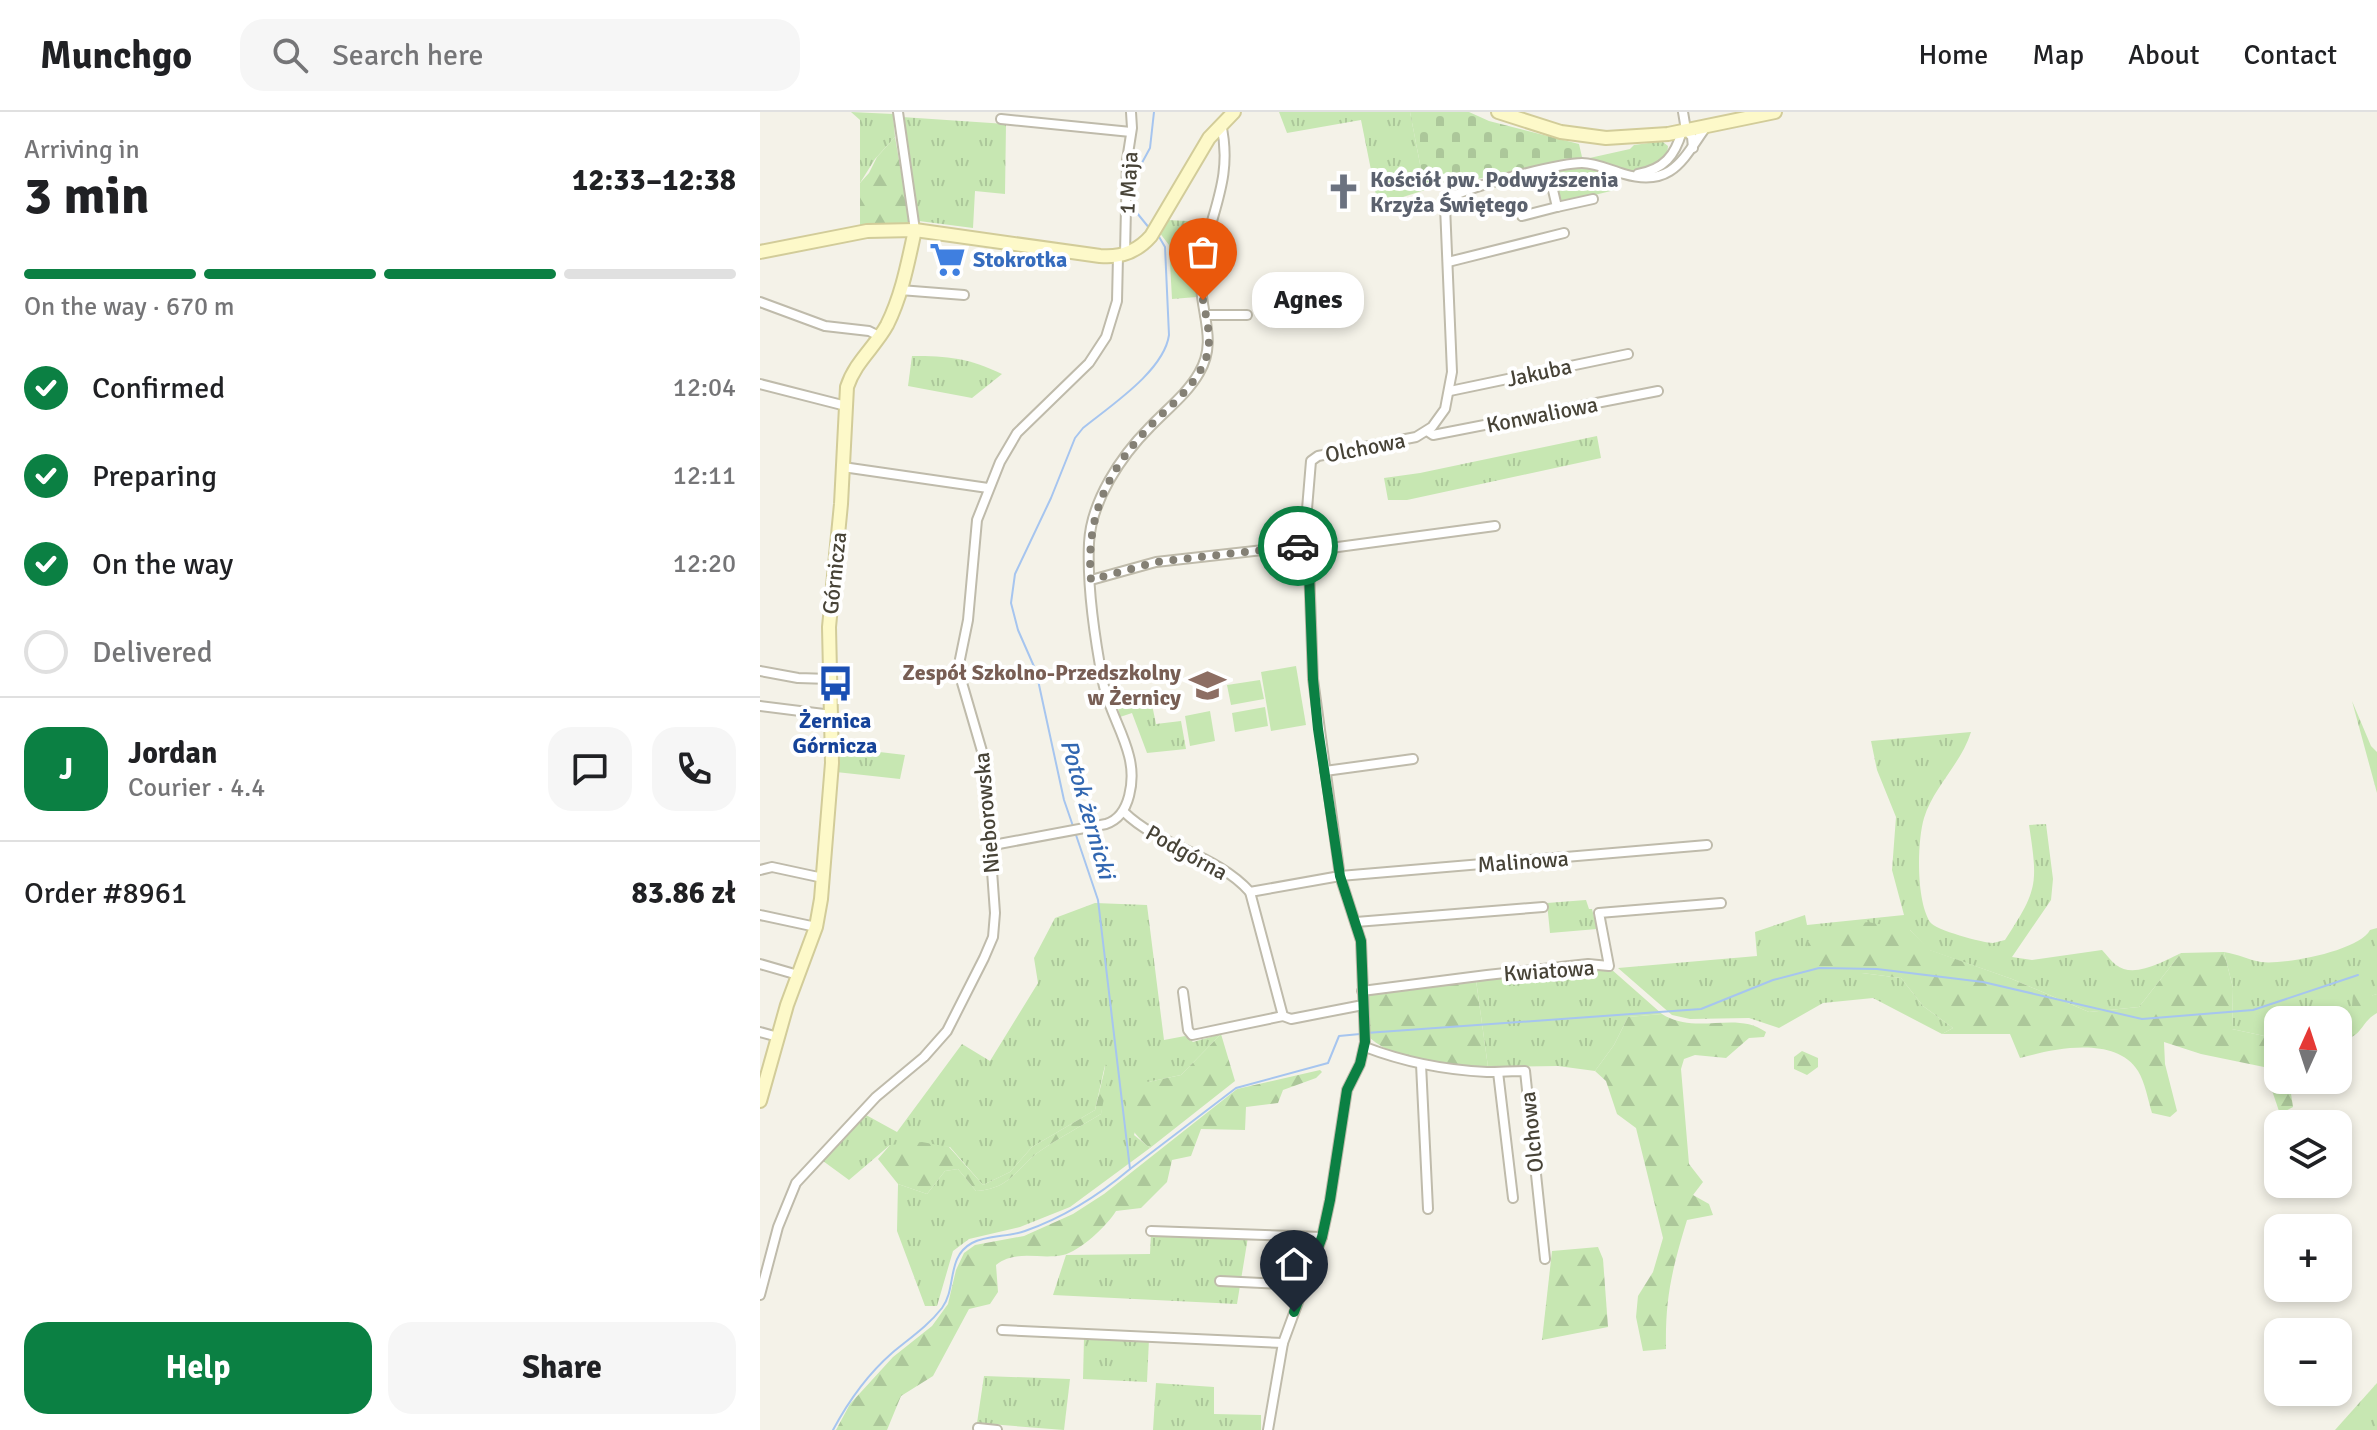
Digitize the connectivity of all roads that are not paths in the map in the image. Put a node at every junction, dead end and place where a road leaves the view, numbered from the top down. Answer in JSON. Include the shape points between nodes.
{"nodes":[{"id":1,"x":898,"y":112,"type":"edge"},
{"id":2,"x":1131,"y":112,"type":"edge"},
{"id":3,"x":1234,"y":112,"type":"edge"},
{"id":4,"x":1498,"y":112,"type":"edge"},
{"id":5,"x":1683,"y":112,"type":"edge"},
{"id":6,"x":1747,"y":112,"type":"edge"},
{"id":7,"x":1775,"y":112,"type":"edge"},
{"id":8,"x":1001,"y":119,"type":"dead end"},
{"id":9,"x":1221,"y":123,"type":"junction"},
{"id":10,"x":1711,"y":124,"type":"junction"},
{"id":11,"x":1684,"y":130,"type":"junction"},
{"id":12,"x":1131,"y":132,"type":"junction"},
{"id":13,"x":1658,"y":136,"type":"junction"},
{"id":14,"x":1693,"y":148,"type":"junction"},
{"id":15,"x":1671,"y":157,"type":"junction"},
{"id":16,"x":1548,"y":169,"type":"junction"},
{"id":17,"x":1629,"y":175,"type":"junction"},
{"id":18,"x":1593,"y":199,"type":"dead end"},
{"id":19,"x":1557,"y":207,"type":"junction"},
{"id":20,"x":1522,"y":216,"type":"dead end"},
{"id":21,"x":915,"y":230,"type":"junction"},
{"id":22,"x":1564,"y":233,"type":"dead end"},
{"id":23,"x":760,"y":252,"type":"edge"},
{"id":24,"x":1121,"y":255,"type":"junction"},
{"id":25,"x":1448,"y":262,"type":"junction"},
{"id":26,"x":900,"y":290,"type":"junction"},
{"id":27,"x":964,"y":295,"type":"dead end"},
{"id":28,"x":760,"y":302,"type":"edge"},
{"id":29,"x":1205,"y":315,"type":"junction"},
{"id":30,"x":1247,"y":315,"type":"dead end"},
{"id":31,"x":879,"y":336,"type":"junction"},
{"id":32,"x":1628,"y":354,"type":"dead end"},
{"id":33,"x":760,"y":384,"type":"edge"},
{"id":34,"x":1450,"y":391,"type":"junction"},
{"id":35,"x":1658,"y":391,"type":"dead end"},
{"id":36,"x":846,"y":406,"type":"junction"},
{"id":37,"x":1427,"y":431,"type":"junction"},
{"id":38,"x":843,"y":467,"type":"junction"},
{"id":39,"x":988,"y":488,"type":"junction"},
{"id":40,"x":1495,"y":526,"type":"dead end"},
{"id":41,"x":1308,"y":548,"type":"junction"},
{"id":42,"x":1091,"y":580,"type":"junction"},
{"id":43,"x":760,"y":671,"type":"edge"},
{"id":44,"x":830,"y":679,"type":"junction"},
{"id":45,"x":760,"y":706,"type":"edge"},
{"id":46,"x":832,"y":715,"type":"junction"},
{"id":47,"x":1413,"y":759,"type":"dead end"},
{"id":48,"x":1325,"y":771,"type":"junction"},
{"id":49,"x":1124,"y":812,"type":"junction"},
{"id":50,"x":1707,"y":845,"type":"dead end"},
{"id":51,"x":988,"y":846,"type":"junction"},
{"id":52,"x":760,"y":870,"type":"edge"},
{"id":53,"x":1340,"y":876,"type":"junction"},
{"id":54,"x":823,"y":878,"type":"junction"},
{"id":55,"x":1250,"y":892,"type":"junction"},
{"id":56,"x":1721,"y":903,"type":"dead end"},
{"id":57,"x":1543,"y":907,"type":"dead end"},
{"id":58,"x":760,"y":915,"type":"edge"},
{"id":59,"x":1356,"y":922,"type":"junction"},
{"id":60,"x":816,"y":927,"type":"junction"},
{"id":61,"x":760,"y":964,"type":"edge"},
{"id":62,"x":798,"y":975,"type":"junction"},
{"id":63,"x":1362,"y":991,"type":"junction"},
{"id":64,"x":1183,"y":992,"type":"dead end"},
{"id":65,"x":1363,"y":1005,"type":"junction"},
{"id":66,"x":1283,"y":1016,"type":"junction"},
{"id":67,"x":760,"y":1032,"type":"edge"},
{"id":68,"x":778,"y":1037,"type":"junction"},
{"id":69,"x":1365,"y":1038,"type":"junction"},
{"id":70,"x":1421,"y":1064,"type":"junction"},
{"id":71,"x":1498,"y":1072,"type":"junction"},
{"id":72,"x":761,"y":1095,"type":"edge"},
{"id":73,"x":1513,"y":1198,"type":"dead end"},
{"id":74,"x":1428,"y":1209,"type":"dead end"},
{"id":75,"x":1151,"y":1231,"type":"dead end"},
{"id":76,"x":1322,"y":1237,"type":"junction"},
{"id":77,"x":1545,"y":1259,"type":"dead end"},
{"id":78,"x":1220,"y":1281,"type":"dead end"},
{"id":79,"x":1305,"y":1285,"type":"junction"},
{"id":80,"x":760,"y":1295,"type":"edge"},
{"id":81,"x":1002,"y":1330,"type":"dead end"},
{"id":82,"x":1283,"y":1343,"type":"junction"},
{"id":83,"x":978,"y":1428,"type":"dead end"},
{"id":84,"x":997,"y":1430,"type":"edge"},
{"id":85,"x":1268,"y":1430,"type":"edge"}],
"edges":[{"from":1,"to":21,"type":"street"},
{"from":2,"to":12,"type":"street","name":"1 Maja"},
{"from":3,"to":9,"type":"street"},
{"from":4,"to":13,"type":"street","via":[[1583,136]]},
{"from":5,"to":11,"type":"street"},
{"from":6,"to":10,"type":"street"},
{"from":7,"to":10,"type":"street"},
{"from":8,"to":12,"type":"street"},
{"from":9,"to":24,"type":"street","via":[[1154,231],[1139,248]]},
{"from":9,"to":29,"type":"street","via":[[1225,174],[1201,267]]},
{"from":10,"to":11,"type":"street"},
{"from":10,"to":14,"type":"street","name":"Olchowa"},
{"from":11,"to":13,"type":"street"},
{"from":11,"to":14,"type":"street","via":[[1692,137]]},
{"from":11,"to":15,"type":"street"},
{"from":12,"to":24,"type":"street","name":"1 Maja"},
{"from":13,"to":15,"type":"street","via":[[1669,144]]},
{"from":14,"to":17,"type":"street","name":"Olchowa","via":[[1665,173]]},
{"from":15,"to":17,"type":"street","via":[[1657,168]]},
{"from":16,"to":17,"type":"street","name":"Olchowa","via":[[1588,163]]},
{"from":16,"to":19,"type":"street"},
{"from":16,"to":25,"type":"street","name":"Olchowa","via":[[1447,200]]},
{"from":18,"to":19,"type":"street"},
{"from":19,"to":20,"type":"street"},
{"from":21,"to":23,"type":"street","via":[[867,231]]},
{"from":21,"to":24,"type":"street"},
{"from":21,"to":26,"type":"street","name":"Górnicza"},
{"from":22,"to":25,"type":"street"},
{"from":24,"to":39,"type":"street","name":"Nieborowska","via":[[1116,308],[1102,346],[1020,428]]},
{"from":25,"to":34,"type":"street","name":"Olchowa"},
{"from":26,"to":27,"type":"street"},
{"from":26,"to":31,"type":"street","name":"Górnicza"},
{"from":28,"to":31,"type":"street","via":[[825,326]]},
{"from":29,"to":30,"type":"street"},
{"from":29,"to":42,"type":"street","via":[[1208,349],[1200,371],[1140,437],[1104,495],[1091,531]]},
{"from":31,"to":36,"type":"street","name":"Górnicza","via":[[851,374]]},
{"from":32,"to":34,"type":"street","name":"Jakuba"},
{"from":33,"to":36,"type":"street"},
{"from":34,"to":37,"type":"street","name":"Olchowa","via":[[1445,409]]},
{"from":35,"to":37,"type":"street","name":"Konwaliowa","via":[[1433,435]]},
{"from":36,"to":38,"type":"street","name":"Górnicza"},
{"from":37,"to":41,"type":"street","name":"Olchowa","via":[[1403,441],[1313,458]]},
{"from":38,"to":39,"type":"street"},
{"from":38,"to":44,"type":"street","name":"Górnicza","via":[[829,627]]},
{"from":39,"to":51,"type":"street","name":"Nieborowska","via":[[975,529],[968,620],[958,669],[983,753]]},
{"from":40,"to":41,"type":"street"},
{"from":41,"to":42,"type":"street","via":[[1156,562]]},
{"from":41,"to":48,"type":"street","name":"Olchowa","via":[[1313,679]]},
{"from":42,"to":49,"type":"street","via":[[1103,683],[1130,763]]},
{"from":43,"to":44,"type":"street"},
{"from":44,"to":46,"type":"street","name":"Górnicza"},
{"from":45,"to":46,"type":"street"},
{"from":46,"to":54,"type":"street","name":"Górnicza"},
{"from":47,"to":48,"type":"street"},
{"from":48,"to":53,"type":"street","name":"Olchowa"},
{"from":49,"to":51,"type":"street","via":[[1112,822]]},
{"from":49,"to":55,"type":"street","name":"Podgórna","via":[[1138,825],[1231,875]]},
{"from":50,"to":53,"type":"street","name":"Malinowa"},
{"from":51,"to":80,"type":"street","name":"Nieborowska","via":[[994,928],[972,985],[934,1047],[876,1097],[799,1178],[781,1219]]},
{"from":52,"to":54,"type":"street","via":[[772,867]]},
{"from":53,"to":55,"type":"street","name":"Podgórna"},
{"from":53,"to":59,"type":"street","name":"Olchowa"},
{"from":54,"to":60,"type":"street","name":"Górnicza"},
{"from":55,"to":66,"type":"street","name":"Podgórna"},
{"from":56,"to":63,"type":"street","name":"Kwiatowa","via":[[1599,913],[1609,966],[1588,964]]},
{"from":57,"to":59,"type":"street"},
{"from":58,"to":60,"type":"street"},
{"from":59,"to":63,"type":"street","name":"Olchowa"},
{"from":60,"to":62,"type":"street","name":"Górnicza"},
{"from":61,"to":62,"type":"street"},
{"from":62,"to":68,"type":"street","name":"Górnicza"},
{"from":63,"to":65,"type":"street","name":"Olchowa"},
{"from":64,"to":66,"type":"street","via":[[1192,1035]]},
{"from":65,"to":66,"type":"street","via":[[1291,1019]]},
{"from":65,"to":69,"type":"street","name":"Olchowa"},
{"from":67,"to":68,"type":"street"},
{"from":68,"to":72,"type":"street","name":"Górnicza"},
{"from":69,"to":70,"type":"street","name":"Olchowa","via":[[1398,1060]]},
{"from":69,"to":76,"type":"street","name":"Olchowa","via":[[1347,1090]]},
{"from":70,"to":71,"type":"street","name":"Olchowa"},
{"from":70,"to":74,"type":"street"},
{"from":71,"to":73,"type":"street"},
{"from":71,"to":77,"type":"street","name":"Olchowa","via":[[1525,1071]]},
{"from":75,"to":76,"type":"street"},
{"from":76,"to":79,"type":"street","name":"Olchowa"},
{"from":78,"to":79,"type":"street"},
{"from":79,"to":82,"type":"street","name":"Olchowa"},
{"from":81,"to":82,"type":"street"},
{"from":82,"to":85,"type":"street","name":"Olchowa"},
{"from":83,"to":84,"type":"street"}]}
